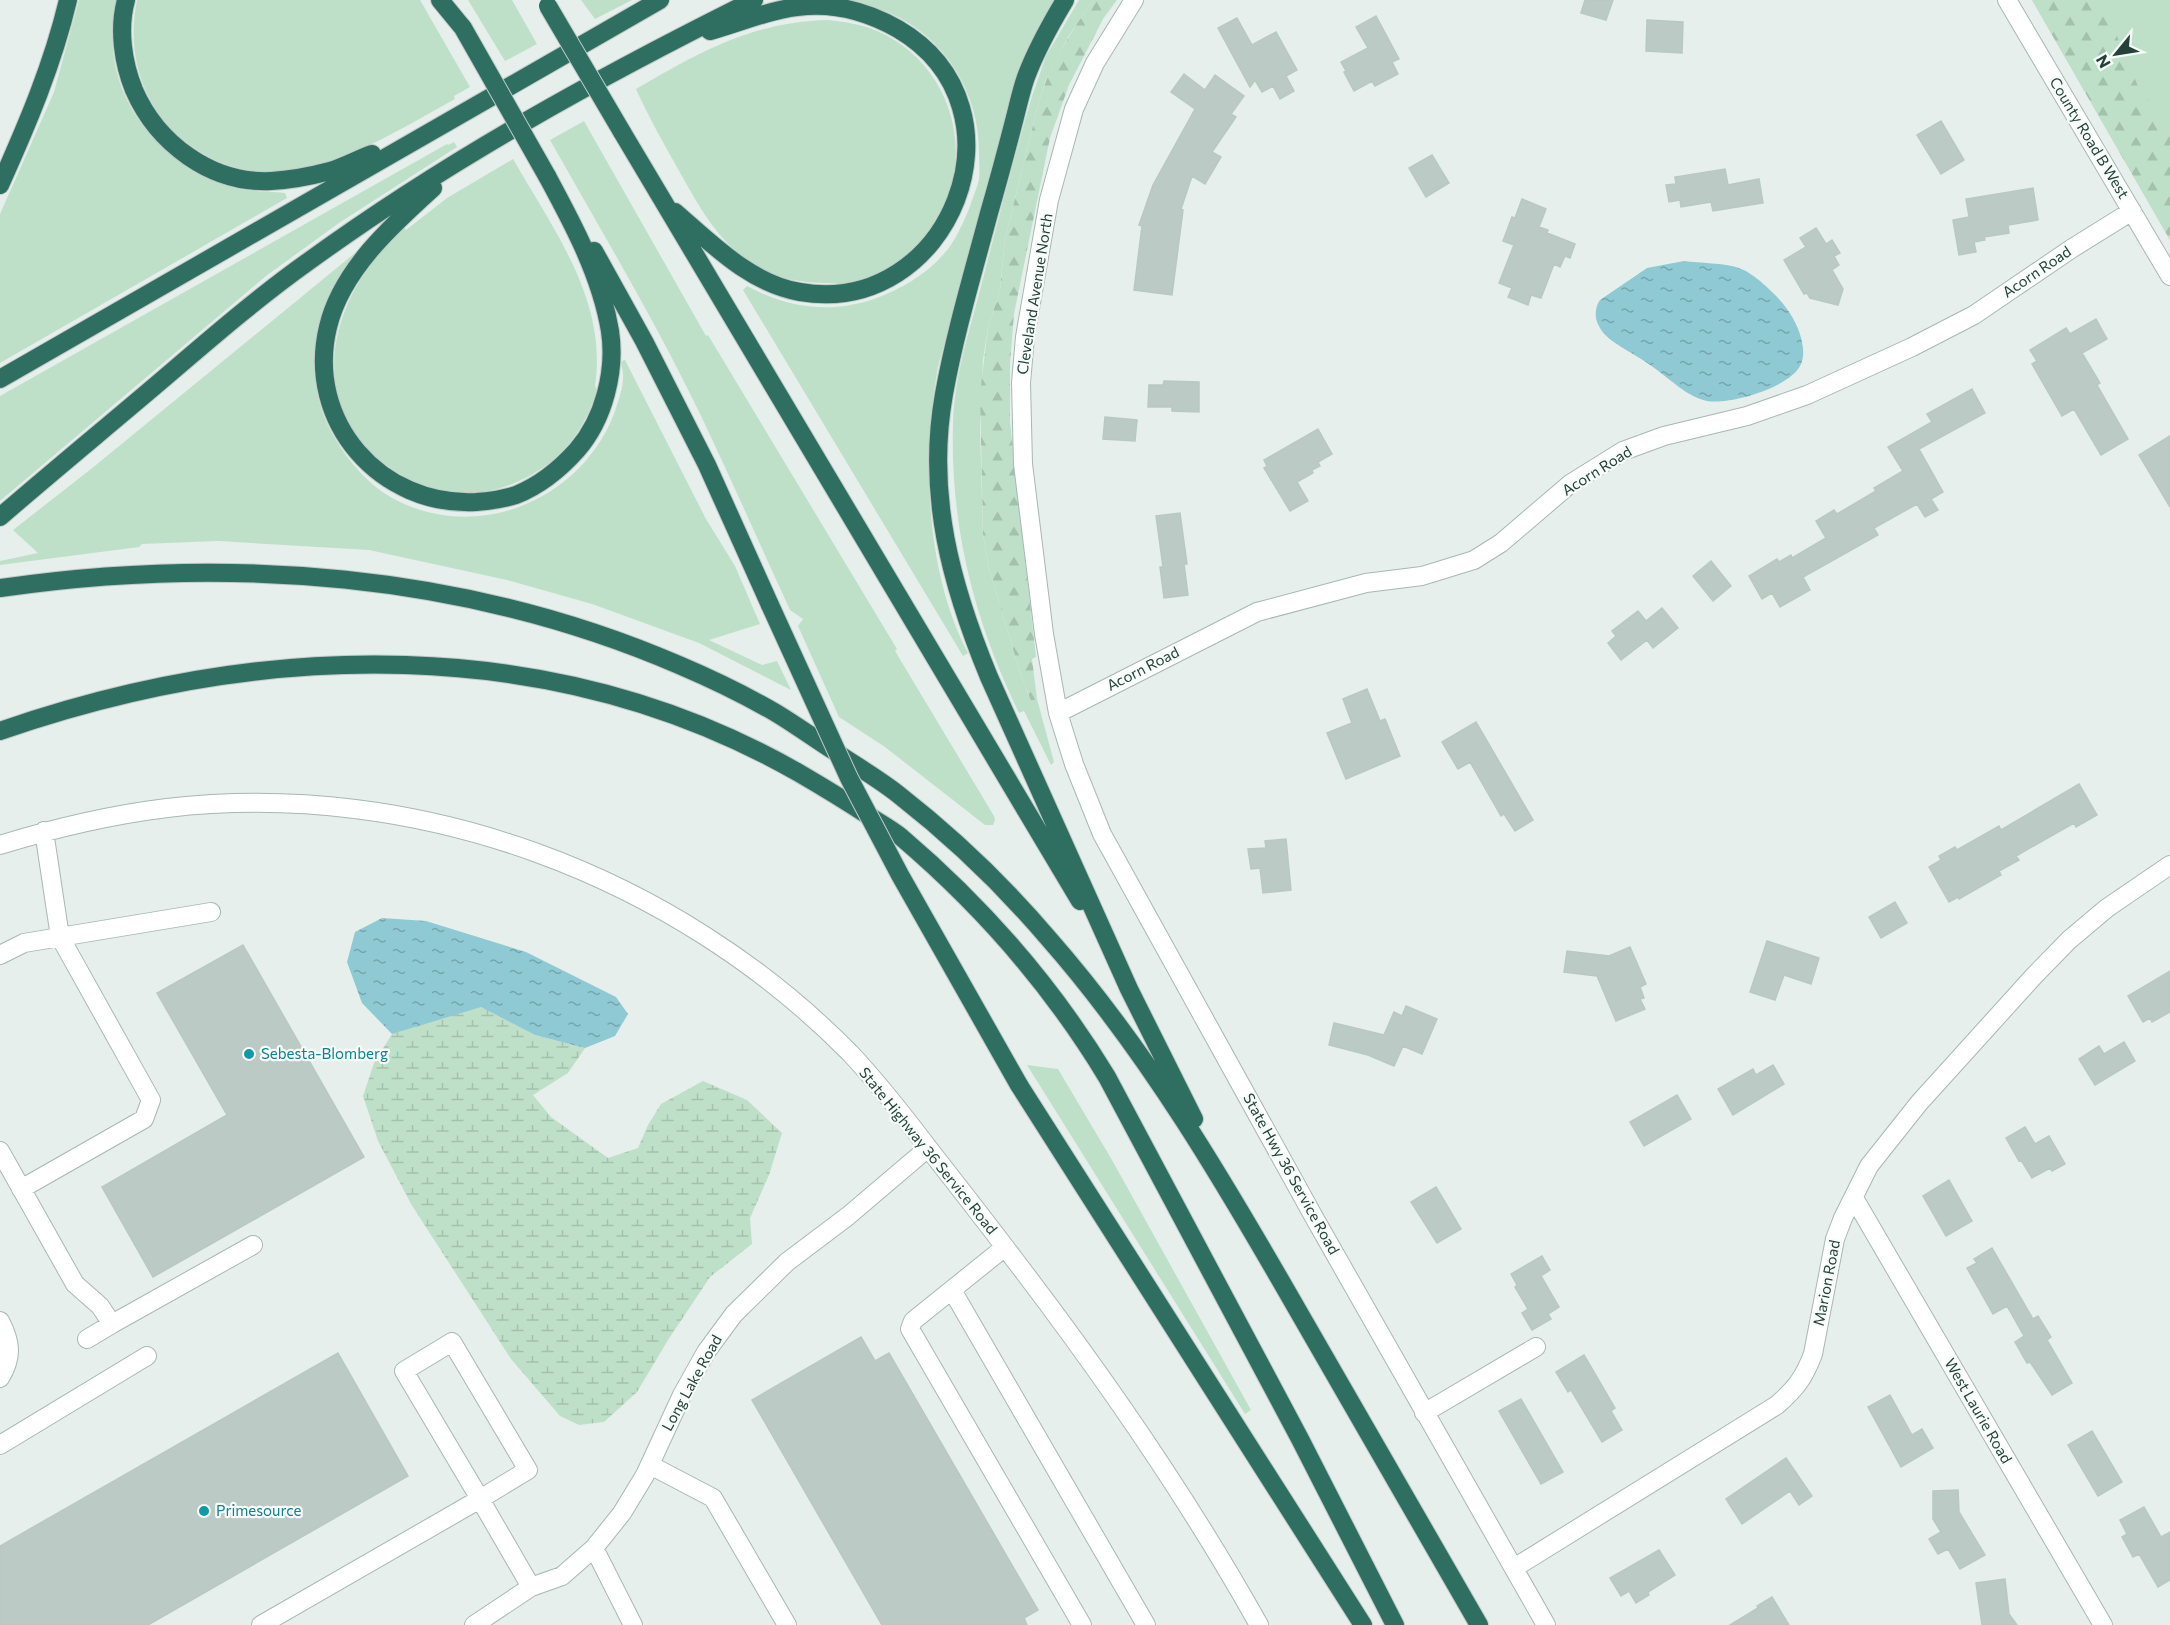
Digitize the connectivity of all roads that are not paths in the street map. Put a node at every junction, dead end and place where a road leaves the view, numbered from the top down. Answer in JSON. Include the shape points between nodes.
{"nodes":[{"id":1,"x":68,"y":0,"type":"edge"},
{"id":2,"x":126,"y":0,"type":"edge"},
{"id":3,"x":440,"y":0,"type":"edge"},
{"id":4,"x":447,"y":0,"type":"edge"},
{"id":5,"x":660,"y":0,"type":"edge"},
{"id":6,"x":754,"y":0,"type":"edge"},
{"id":7,"x":1065,"y":0,"type":"edge"},
{"id":8,"x":1134,"y":0,"type":"edge"},
{"id":9,"x":2007,"y":0,"type":"edge"},
{"id":10,"x":547,"y":3,"type":"edge"},
{"id":11,"x":463,"y":28,"type":"junction"},
{"id":12,"x":665,"y":44,"type":"junction"},
{"id":13,"x":453,"y":118,"type":"junction"},
{"id":14,"x":467,"y":156,"type":"junction"},
{"id":15,"x":547,"y":176,"type":"junction"},
{"id":16,"x":0,"y":185,"type":"edge"},
{"id":17,"x":663,"y":202,"type":"junction"},
{"id":18,"x":2132,"y":211,"type":"junction"},
{"id":19,"x":2170,"y":276,"type":"edge"},
{"id":20,"x":0,"y":379,"type":"edge"},
{"id":21,"x":5,"y":513,"type":"edge"},
{"id":22,"x":0,"y":588,"type":"edge"},
{"id":23,"x":1058,"y":713,"type":"junction"},
{"id":24,"x":0,"y":731,"type":"edge"},
{"id":25,"x":44,"y":831,"type":"junction"},
{"id":26,"x":0,"y":845,"type":"edge"},
{"id":27,"x":2170,"y":865,"type":"edge"},
{"id":28,"x":211,"y":912,"type":"dead end"},
{"id":29,"x":60,"y":937,"type":"junction"},
{"id":30,"x":0,"y":955,"type":"edge"},
{"id":31,"x":1129,"y":989,"type":"junction"},
{"id":32,"x":928,"y":1148,"type":"junction"},
{"id":33,"x":0,"y":1151,"type":"edge"},
{"id":34,"x":21,"y":1189,"type":"junction"},
{"id":35,"x":1230,"y":1193,"type":"junction"},
{"id":36,"x":1854,"y":1198,"type":"junction"},
{"id":37,"x":253,"y":1245,"type":"dead end"},
{"id":38,"x":1005,"y":1247,"type":"junction"},
{"id":39,"x":952,"y":1290,"type":"junction"},
{"id":40,"x":0,"y":1321,"type":"edge"},
{"id":41,"x":112,"y":1324,"type":"junction"},
{"id":42,"x":87,"y":1339,"type":"dead end"},
{"id":43,"x":1536,"y":1347,"type":"dead end"},
{"id":44,"x":147,"y":1356,"type":"dead end"},
{"id":45,"x":0,"y":1378,"type":"edge"},
{"id":46,"x":1424,"y":1413,"type":"junction"},
{"id":47,"x":0,"y":1445,"type":"edge"},
{"id":48,"x":650,"y":1465,"type":"junction"},
{"id":49,"x":480,"y":1499,"type":"junction"},
{"id":50,"x":594,"y":1548,"type":"junction"},
{"id":51,"x":1514,"y":1568,"type":"junction"},
{"id":52,"x":531,"y":1587,"type":"junction"},
{"id":53,"x":627,"y":1623,"type":"edge"},
{"id":54,"x":261,"y":1625,"type":"edge"},
{"id":55,"x":474,"y":1625,"type":"edge"},
{"id":56,"x":787,"y":1625,"type":"edge"},
{"id":57,"x":1082,"y":1625,"type":"edge"},
{"id":58,"x":1146,"y":1625,"type":"edge"},
{"id":59,"x":1259,"y":1625,"type":"edge"},
{"id":60,"x":1363,"y":1625,"type":"edge"},
{"id":61,"x":1395,"y":1625,"type":"edge"},
{"id":62,"x":1479,"y":1625,"type":"edge"},
{"id":63,"x":1546,"y":1625,"type":"edge"},
{"id":64,"x":2103,"y":1625,"type":"edge"}],
"edges":[{"from":1,"to":16,"type":"highway","via":[[49,66]]},
{"from":2,"to":13,"type":"highway","via":[[124,54],[141,105],[173,145],[221,174],[269,181],[332,170]]},
{"from":3,"to":11,"type":"highway"},
{"from":4,"to":11,"type":"highway"},
{"from":5,"to":13,"type":"highway"},
{"from":6,"to":12,"type":"highway"},
{"from":7,"to":31,"type":"highway","via":[[1026,78],[954,344],[943,396],[939,492],[947,549],[971,633]]},
{"from":8,"to":23,"type":"street","name":"Cleveland Avenue North","via":[[1095,63],[1074,109],[1049,200],[1025,337],[1021,383],[1023,464]]},
{"from":9,"to":18,"type":"street","name":"County Road B West"},
{"from":10,"to":17,"type":"highway","bridge":true},
{"from":11,"to":15,"type":"highway","bridge":true},
{"from":12,"to":14,"type":"highway"},
{"from":12,"to":17,"type":"highway","via":[[781,10],[833,6],[858,11],[908,35],[944,72],[960,101],[968,150],[954,207],[922,253],[897,274],[849,292],[799,292],[765,280],[732,260]]},
{"from":13,"to":20,"type":"highway"},
{"from":14,"to":15,"type":"highway","via":[[378,239],[340,295],[325,347],[330,402],[354,447],[393,483],[429,498],[460,503],[515,495],[548,478],[567,462],[586,440],[599,415],[608,387],[610,332],[577,231]]},
{"from":14,"to":21,"type":"highway","via":[[308,261],[232,320]]},
{"from":15,"to":60,"type":"highway","bridge":true,"via":[[579,223],[644,341],[725,504],[849,778],[925,921],[1019,1085]]},
{"from":17,"to":31,"type":"highway","via":[[1037,827]]},
{"from":18,"to":19,"type":"street","name":"County Road B West"},
{"from":18,"to":23,"type":"street","name":"Acorn Road","via":[[1974,315],[1912,347],[1807,395],[1623,451],[1570,484],[1501,543],[1474,560],[1422,576],[1366,583],[1257,612]]},
{"from":22,"to":35,"type":"highway","via":[[118,574],[185,572],[319,576],[386,584],[452,595],[582,628],[711,679],[775,713],[895,792],[1003,887],[1096,997],[1165,1092]]},
{"from":23,"to":46,"type":"street","name":"State Hwy 36 Service Road","via":[[1102,834]]},
{"from":24,"to":61,"type":"highway","via":[[103,699],[224,676],[347,665],[468,668],[537,677],[650,706],[770,756],[833,793],[898,835],[980,911],[1026,962],[1089,1046]]},
{"from":25,"to":26,"type":"street","name":"State Highway 36 Service Road"},
{"from":25,"to":29,"type":"street"},
{"from":25,"to":32,"type":"street","name":"State Highway 36 Service Road","via":[[170,808],[291,804],[412,818],[529,849],[640,898],[743,961],[799,1005],[851,1054]]},
{"from":27,"to":36,"type":"street","name":"Marion Road","via":[[2107,908],[2033,977],[1919,1103],[1869,1166]]},
{"from":28,"to":29,"type":"street"},
{"from":29,"to":30,"type":"street","via":[[24,943]]},
{"from":29,"to":34,"type":"street","via":[[151,1100],[144,1119]]},
{"from":31,"to":35,"type":"highway"},
{"from":32,"to":38,"type":"street","name":"State Highway 36 Service Road"},
{"from":32,"to":48,"type":"street","name":"Long Lake Road","via":[[787,1262],[734,1314],[706,1352],[682,1395]]},
{"from":33,"to":34,"type":"street"},
{"from":34,"to":41,"type":"street","via":[[75,1284],[100,1306]]},
{"from":35,"to":62,"type":"highway"},
{"from":36,"to":51,"type":"street","name":"Marion Road","via":[[1835,1239],[1813,1354],[1796,1388],[1777,1406]]},
{"from":36,"to":64,"type":"street","name":"West Laurie Road"},
{"from":37,"to":41,"type":"street"},
{"from":38,"to":39,"type":"street"},
{"from":38,"to":59,"type":"street","name":"State Highway 36 Service Road","via":[[1141,1435]]},
{"from":39,"to":57,"type":"street","via":[[913,1321],[910,1329]]},
{"from":39,"to":58,"type":"street"},
{"from":40,"to":45,"type":"street","via":[[8,1336],[9,1359]]},
{"from":41,"to":42,"type":"street"},
{"from":43,"to":46,"type":"street"},
{"from":44,"to":47,"type":"street"},
{"from":46,"to":51,"type":"street","name":"State Hwy 36 Service Road"},
{"from":48,"to":50,"type":"street","name":"Long Lake Road","via":[[622,1513]]},
{"from":48,"to":56,"type":"street","via":[[713,1498]]},
{"from":49,"to":49,"type":"street","via":[[528,1470],[452,1342],[404,1371]]},
{"from":49,"to":52,"type":"street"},
{"from":49,"to":54,"type":"street"},
{"from":50,"to":52,"type":"street","name":"Long Lake Road","via":[[562,1576]]},
{"from":50,"to":53,"type":"street"},
{"from":51,"to":63,"type":"street","name":"State Hwy 36 Service Road"},
{"from":52,"to":55,"type":"street","name":"Long Lake Road"}]}
